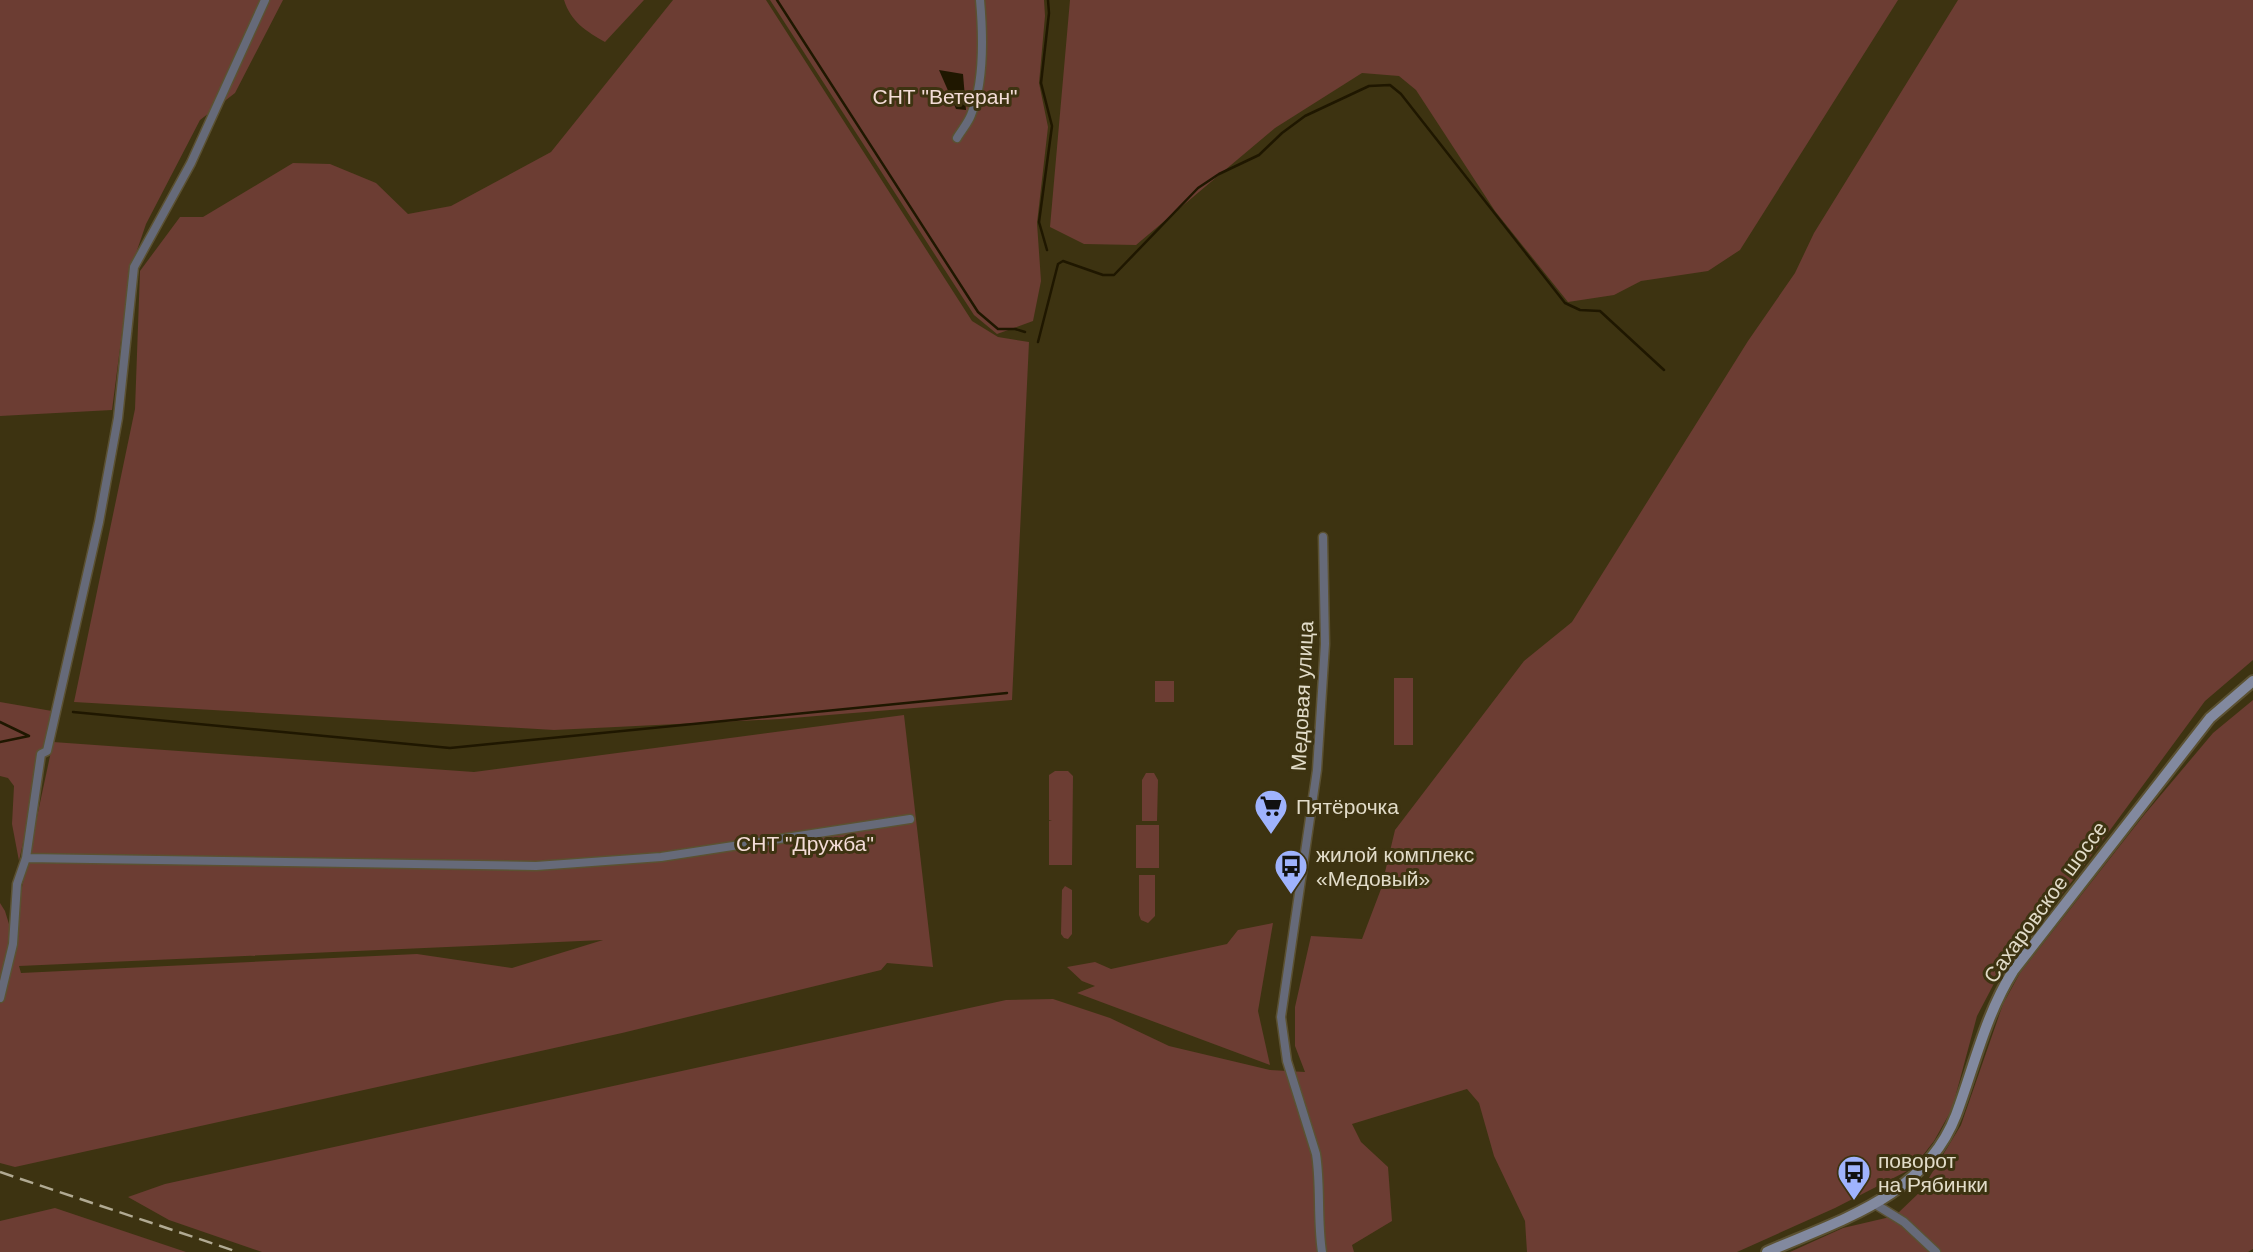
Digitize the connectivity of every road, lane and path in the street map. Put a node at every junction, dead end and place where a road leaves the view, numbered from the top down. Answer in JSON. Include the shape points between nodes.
{"nodes":[{"id":1,"x":265,"y":0,"type":"edge"},
{"id":2,"x":980,"y":0,"type":"edge"},
{"id":3,"x":957,"y":138,"type":"dead end"},
{"id":4,"x":1323,"y":537,"type":"dead end"},
{"id":5,"x":2253,"y":681,"type":"edge"},
{"id":6,"x":910,"y":819,"type":"dead end"},
{"id":7,"x":26,"y":858,"type":"junction"},
{"id":8,"x":0,"y":998,"type":"edge"},
{"id":9,"x":1875,"y":1204,"type":"junction"},
{"id":10,"x":1322,"y":1252,"type":"edge"},
{"id":11,"x":1768,"y":1252,"type":"edge"},
{"id":12,"x":1936,"y":1252,"type":"edge"}],
"edges":[{"from":1,"to":7,"type":"street","via":[[191,163],[134,267],[118,418],[104,496],[47,751],[41,754]]},
{"from":2,"to":3,"type":"street","via":[[977,87],[971,114]]},
{"from":4,"to":10,"type":"street","name":"Медовая улица","via":[[1321,726],[1281,1017],[1287,1061],[1316,1154]]},
{"from":5,"to":9,"type":"main road","name":"Сахаровское шоссе","via":[[2210,718],[2013,971],[1991,1013],[1946,1137],[1916,1176]]},
{"from":6,"to":7,"type":"street","via":[[661,857],[537,866]]},
{"from":7,"to":8,"type":"street","via":[[17,884],[13,944]]},
{"from":9,"to":11,"type":"main road","name":"Сахаровское шоссе"},
{"from":9,"to":12,"type":"street","via":[[1904,1222]]}]}
